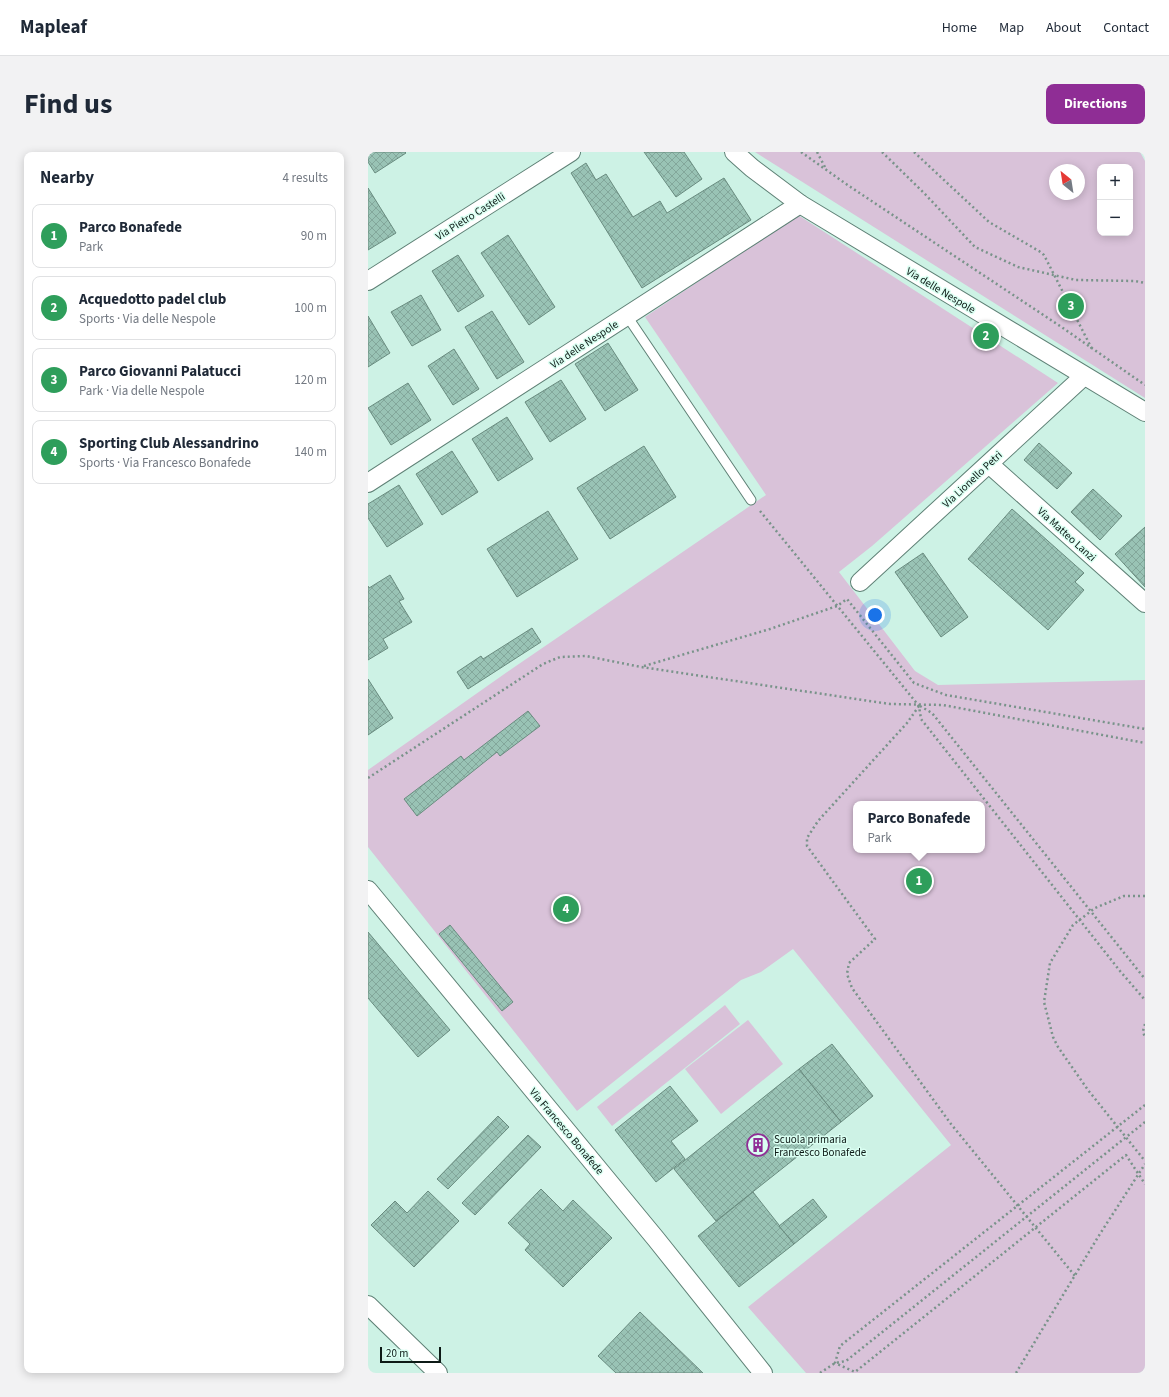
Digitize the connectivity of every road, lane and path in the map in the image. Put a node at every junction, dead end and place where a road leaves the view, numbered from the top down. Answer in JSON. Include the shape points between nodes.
{"nodes":[{"id":1,"x":571,"y":152,"type":"edge"},
{"id":2,"x":734,"y":152,"type":"edge"},
{"id":3,"x":801,"y":152,"type":"edge"},
{"id":4,"x":817,"y":152,"type":"edge"},
{"id":5,"x":882,"y":152,"type":"edge"},
{"id":6,"x":914,"y":152,"type":"edge"},
{"id":7,"x":826,"y":170,"type":"junction"},
{"id":8,"x":800,"y":204,"type":"junction"},
{"id":9,"x":1055,"y":276,"type":"junction"},
{"id":10,"x":368,"y":281,"type":"edge"},
{"id":11,"x":1145,"y":283,"type":"edge"},
{"id":12,"x":627,"y":316,"type":"junction"},
{"id":13,"x":1092,"y":349,"type":"junction"},
{"id":14,"x":1084,"y":376,"type":"junction"},
{"id":15,"x":1145,"y":386,"type":"edge"},
{"id":16,"x":1145,"y":412,"type":"edge"},
{"id":17,"x":989,"y":464,"type":"junction"},
{"id":18,"x":368,"y":482,"type":"edge"},
{"id":19,"x":751,"y":500,"type":"joint"},
{"id":20,"x":860,"y":582,"type":"dead end"},
{"id":21,"x":1145,"y":603,"type":"edge"},
{"id":22,"x":837,"y":606,"type":"junction"},
{"id":23,"x":641,"y":667,"type":"junction"},
{"id":24,"x":919,"y":706,"type":"junction"},
{"id":25,"x":1145,"y":730,"type":"edge"},
{"id":26,"x":1145,"y":743,"type":"edge"},
{"id":27,"x":368,"y":778,"type":"edge"},
{"id":28,"x":368,"y":890,"type":"edge"},
{"id":29,"x":1145,"y":896,"type":"edge"},
{"id":30,"x":1090,"y":912,"type":"junction"},
{"id":31,"x":1081,"y":919,"type":"junction"},
{"id":32,"x":1145,"y":979,"type":"edge"},
{"id":33,"x":1145,"y":1000,"type":"edge"},
{"id":34,"x":1145,"y":1024,"type":"edge"},
{"id":35,"x":1145,"y":1038,"type":"edge"},
{"id":36,"x":1145,"y":1105,"type":"edge"},
{"id":37,"x":1145,"y":1122,"type":"edge"},
{"id":38,"x":1117,"y":1126,"type":"junction"},
{"id":39,"x":1126,"y":1137,"type":"junction"},
{"id":40,"x":1145,"y":1161,"type":"edge"},
{"id":41,"x":1145,"y":1164,"type":"edge"},
{"id":42,"x":1138,"y":1175,"type":"junction"},
{"id":43,"x":1145,"y":1184,"type":"edge"},
{"id":44,"x":1017,"y":1205,"type":"junction"},
{"id":45,"x":1027,"y":1217,"type":"junction"},
{"id":46,"x":1035,"y":1228,"type":"junction"},
{"id":47,"x":1075,"y":1276,"type":"junction"},
{"id":48,"x":368,"y":1305,"type":"edge"},
{"id":49,"x":835,"y":1363,"type":"junction"},
{"id":50,"x":438,"y":1373,"type":"edge"},
{"id":51,"x":764,"y":1373,"type":"edge"},
{"id":52,"x":820,"y":1373,"type":"edge"},
{"id":53,"x":1016,"y":1373,"type":"edge"}],
"edges":[{"from":1,"to":10,"type":"street","name":"Via Pietro Castelli"},
{"from":2,"to":8,"type":"street","name":"Via delle Nespole"},
{"from":3,"to":7,"type":"path"},
{"from":4,"to":7,"type":"path"},
{"from":5,"to":9,"type":"path","via":[[975,247],[1018,267]]},
{"from":6,"to":9,"type":"path","via":[[989,222],[1039,250]]},
{"from":7,"to":13,"type":"path"},
{"from":8,"to":12,"type":"street","name":"Via delle Nespole"},
{"from":8,"to":14,"type":"street","name":"Via delle Nespole"},
{"from":9,"to":11,"type":"path","via":[[1076,280]]},
{"from":9,"to":13,"type":"path"},
{"from":12,"to":18,"type":"street","name":"Via delle Nespole"},
{"from":12,"to":19,"type":"lane"},
{"from":13,"to":15,"type":"path"},
{"from":14,"to":16,"type":"street","name":"Via delle Nespole"},
{"from":14,"to":17,"type":"street","name":"Via Lionello Petri"},
{"from":17,"to":20,"type":"street","name":"Via Lionello Petri"},
{"from":17,"to":21,"type":"street","name":"Via Matteo Lanzi"},
{"from":19,"to":22,"type":"path"},
{"from":22,"to":23,"type":"path","via":[[770,629]]},
{"from":22,"to":24,"type":"path"},
{"from":22,"to":25,"type":"path","via":[[847,599],[914,683],[946,695]]},
{"from":23,"to":24,"type":"path","via":[[890,704]]},
{"from":23,"to":27,"type":"path","via":[[586,656],[560,657],[543,664]]},
{"from":24,"to":26,"type":"path","via":[[944,705]]},
{"from":24,"to":30,"type":"path","via":[[932,713]]},
{"from":24,"to":31,"type":"path","via":[[921,719]]},
{"from":24,"to":44,"type":"path","via":[[907,723],[818,822],[807,838],[807,846],[875,939],[849,962],[847,974],[852,988],[951,1124]]},
{"from":28,"to":51,"type":"street","name":"Via Francesco Bonafede","via":[[656,1238]]},
{"from":29,"to":30,"type":"path","via":[[1124,896]]},
{"from":30,"to":31,"type":"path"},
{"from":30,"to":32,"type":"path"},
{"from":31,"to":33,"type":"path"},
{"from":31,"to":38,"type":"path","via":[[1073,925],[1050,963],[1044,1002],[1058,1047]]},
{"from":34,"to":35,"type":"path"},
{"from":36,"to":38,"type":"path"},
{"from":37,"to":39,"type":"path"},
{"from":38,"to":39,"type":"path"},
{"from":38,"to":44,"type":"path"},
{"from":39,"to":40,"type":"path"},
{"from":39,"to":45,"type":"path"},
{"from":41,"to":42,"type":"path"},
{"from":42,"to":43,"type":"path"},
{"from":42,"to":46,"type":"path","via":[[1126,1155]]},
{"from":42,"to":47,"type":"path"},
{"from":44,"to":45,"type":"path"},
{"from":44,"to":49,"type":"path","via":[[840,1346]]},
{"from":45,"to":46,"type":"path"},
{"from":45,"to":49,"type":"path","via":[[846,1361]]},
{"from":46,"to":47,"type":"path"},
{"from":46,"to":49,"type":"path","via":[[855,1372]]},
{"from":47,"to":53,"type":"path"},
{"from":48,"to":50,"type":"street"},
{"from":49,"to":52,"type":"path"}]}
